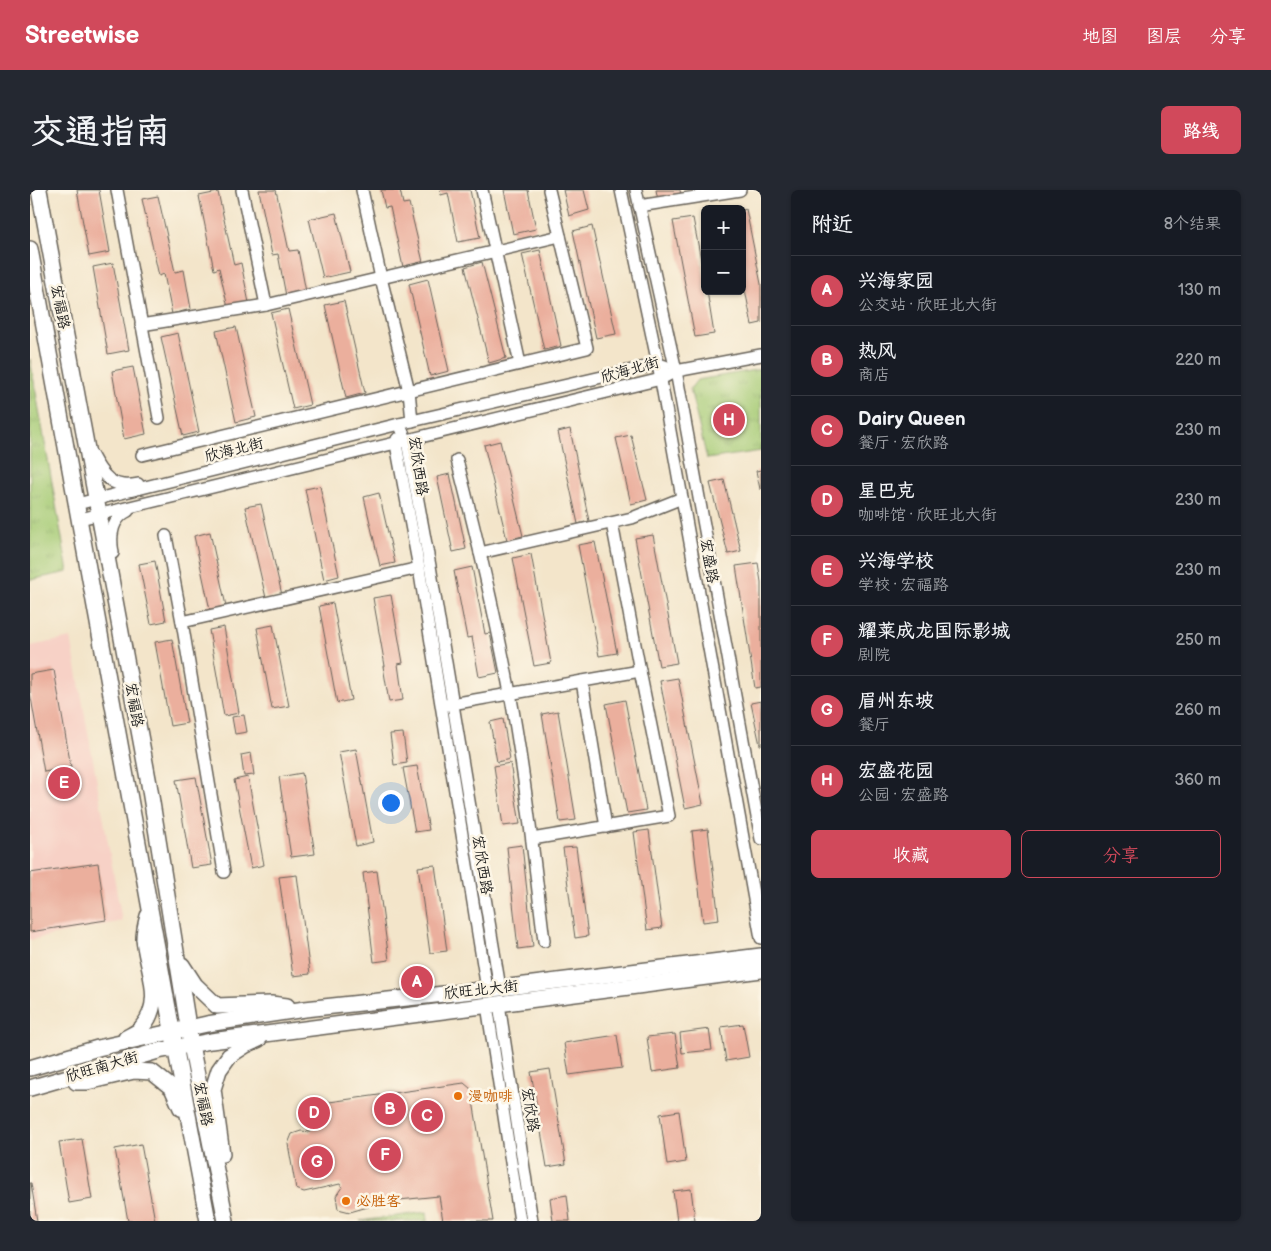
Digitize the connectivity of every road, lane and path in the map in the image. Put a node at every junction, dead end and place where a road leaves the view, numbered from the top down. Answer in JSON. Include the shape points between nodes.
{"nodes":[{"id":1,"x":39,"y":190,"type":"edge"},
{"id":2,"x":117,"y":190,"type":"edge"},
{"id":3,"x":242,"y":190,"type":"edge"},
{"id":4,"x":362,"y":190,"type":"edge"},
{"id":5,"x":482,"y":190,"type":"edge"},
{"id":6,"x":549,"y":190,"type":"edge"},
{"id":7,"x":621,"y":190,"type":"edge"},
{"id":8,"x":636,"y":190,"type":"edge"},
{"id":9,"x":740,"y":190,"type":"edge"},
{"id":10,"x":640,"y":206,"type":"junction"},
{"id":11,"x":560,"y":236,"type":"junction"},
{"id":12,"x":30,"y":249,"type":"edge"},
{"id":13,"x":496,"y":252,"type":"junction"},
{"id":14,"x":54,"y":272,"type":"junction"},
{"id":15,"x":32,"y":276,"type":"edge"},
{"id":16,"x":381,"y":278,"type":"junction"},
{"id":17,"x":56,"y":287,"type":"junction"},
{"id":18,"x":34,"y":291,"type":"edge"},
{"id":19,"x":266,"y":305,"type":"junction"},
{"id":20,"x":141,"y":325,"type":"junction"},
{"id":21,"x":761,"y":355,"type":"edge"},
{"id":22,"x":520,"y":364,"type":"junction"},
{"id":23,"x":658,"y":364,"type":"junction"},
{"id":24,"x":676,"y":370,"type":"junction"},
{"id":25,"x":661,"y":379,"type":"junction"},
{"id":26,"x":410,"y":391,"type":"junction"},
{"id":27,"x":159,"y":418,"type":"dead end"},
{"id":28,"x":412,"y":421,"type":"junction"},
{"id":29,"x":399,"y":424,"type":"junction"},
{"id":30,"x":402,"y":443,"type":"junction"},
{"id":31,"x":86,"y":444,"type":"junction"},
{"id":32,"x":142,"y":454,"type":"dead end"},
{"id":33,"x":458,"y":460,"type":"dead end"},
{"id":34,"x":211,"y":472,"type":"junction"},
{"id":35,"x":682,"y":498,"type":"junction"},
{"id":36,"x":96,"y":500,"type":"junction"},
{"id":37,"x":77,"y":504,"type":"junction"},
{"id":38,"x":149,"y":504,"type":"junction"},
{"id":39,"x":99,"y":516,"type":"junction"},
{"id":40,"x":80,"y":519,"type":"junction"},
{"id":41,"x":612,"y":523,"type":"junction"},
{"id":42,"x":166,"y":536,"type":"dead end"},
{"id":43,"x":480,"y":553,"type":"junction"},
{"id":44,"x":420,"y":568,"type":"junction"},
{"id":45,"x":119,"y":622,"type":"junction"},
{"id":46,"x":182,"y":622,"type":"junction"},
{"id":47,"x":640,"y":671,"type":"junction"},
{"id":48,"x":582,"y":681,"type":"junction"},
{"id":49,"x":510,"y":694,"type":"junction"},
{"id":50,"x":447,"y":705,"type":"junction"},
{"id":51,"x":606,"y":827,"type":"junction"},
{"id":52,"x":532,"y":839,"type":"junction"},
{"id":53,"x":761,"y":839,"type":"edge"},
{"id":54,"x":224,"y":872,"type":"dead end"},
{"id":55,"x":150,"y":905,"type":"junction"},
{"id":56,"x":761,"y":938,"type":"edge"},
{"id":57,"x":544,"y":941,"type":"dead end"},
{"id":58,"x":177,"y":955,"type":"junction"},
{"id":59,"x":761,"y":956,"type":"edge"},
{"id":60,"x":761,"y":970,"type":"edge"},
{"id":61,"x":493,"y":988,"type":"junction"},
{"id":62,"x":493,"y":1004,"type":"junction"},
{"id":63,"x":305,"y":1009,"type":"junction"},
{"id":64,"x":189,"y":1027,"type":"junction"},
{"id":65,"x":172,"y":1030,"type":"junction"},
{"id":66,"x":268,"y":1034,"type":"junction"},
{"id":67,"x":191,"y":1045,"type":"junction"},
{"id":68,"x":98,"y":1048,"type":"junction"},
{"id":69,"x":175,"y":1048,"type":"junction"},
{"id":70,"x":30,"y":1068,"type":"edge"},
{"id":71,"x":52,"y":1081,"type":"junction"},
{"id":72,"x":30,"y":1088,"type":"edge"},
{"id":73,"x":193,"y":1142,"type":"junction"},
{"id":74,"x":223,"y":1205,"type":"junction"},
{"id":75,"x":208,"y":1221,"type":"edge"},
{"id":76,"x":226,"y":1221,"type":"edge"},
{"id":77,"x":520,"y":1221,"type":"edge"},
{"id":78,"x":532,"y":1221,"type":"edge"}],
"edges":[{"from":1,"to":14,"type":"main road","name":"宏福路"},
{"from":2,"to":20,"type":"street"},
{"from":3,"to":19,"type":"street"},
{"from":4,"to":16,"type":"street"},
{"from":5,"to":13,"type":"street"},
{"from":6,"to":11,"type":"street"},
{"from":7,"to":23,"type":"street","name":"宏盛路"},
{"from":8,"to":10,"type":"street","name":"宏盛路"},
{"from":9,"to":10,"type":"street"},
{"from":10,"to":24,"type":"street","name":"宏盛路"},
{"from":11,"to":13,"type":"street"},
{"from":11,"to":22,"type":"street","via":[[587,348]]},
{"from":12,"to":15,"type":"main road","name":"宏福路"},
{"from":13,"to":16,"type":"street"},
{"from":13,"to":22,"type":"street"},
{"from":14,"to":15,"type":"street"},
{"from":14,"to":17,"type":"main road","name":"宏福路"},
{"from":15,"to":18,"type":"main road","name":"宏福路"},
{"from":16,"to":19,"type":"street"},
{"from":16,"to":26,"type":"street"},
{"from":17,"to":18,"type":"street"},
{"from":17,"to":31,"type":"main road","name":"宏福路"},
{"from":18,"to":37,"type":"main road","name":"宏福路"},
{"from":19,"to":20,"type":"street"},
{"from":20,"to":27,"type":"street"},
{"from":21,"to":24,"type":"street"},
{"from":22,"to":26,"type":"street"},
{"from":23,"to":24,"type":"street","name":"欣海北街"},
{"from":23,"to":25,"type":"street","name":"宏盛路"},
{"from":23,"to":28,"type":"street","name":"欣海北街"},
{"from":24,"to":25,"type":"street","name":"欣海北街"},
{"from":24,"to":53,"type":"street","name":"宏盛路"},
{"from":25,"to":30,"type":"street","name":"欣海北街"},
{"from":25,"to":35,"type":"street","name":"宏盛路"},
{"from":26,"to":28,"type":"street"},
{"from":26,"to":32,"type":"street"},
{"from":28,"to":29,"type":"street","name":"欣海北街"},
{"from":29,"to":30,"type":"street","name":"宏欣西路"},
{"from":29,"to":34,"type":"street","name":"欣海北街"},
{"from":30,"to":38,"type":"street","name":"欣海北街"},
{"from":30,"to":44,"type":"street","name":"宏欣西路"},
{"from":30,"to":50,"type":"street","name":"宏欣西路","via":[[430,566]]},
{"from":31,"to":34,"type":"street","via":[[101,472],[121,485],[130,486],[178,474]]},
{"from":31,"to":36,"type":"main road","name":"宏福路"},
{"from":33,"to":43,"type":"street"},
{"from":34,"to":36,"type":"street","name":"欣海北街"},
{"from":35,"to":41,"type":"street"},
{"from":35,"to":56,"type":"street","name":"宏盛路"},
{"from":36,"to":37,"type":"street","name":"欣海北街"},
{"from":36,"to":39,"type":"main road","name":"宏福路"},
{"from":37,"to":40,"type":"main road","name":"宏福路"},
{"from":38,"to":39,"type":"street","name":"欣海北街"},
{"from":38,"to":45,"type":"street","via":[[125,512],[113,527],[111,540]]},
{"from":39,"to":40,"type":"street","name":"欣海北街"},
{"from":39,"to":45,"type":"main road","name":"宏福路"},
{"from":40,"to":55,"type":"main road","name":"宏福路"},
{"from":41,"to":43,"type":"street"},
{"from":41,"to":47,"type":"street"},
{"from":42,"to":46,"type":"street"},
{"from":43,"to":49,"type":"street"},
{"from":44,"to":46,"type":"street"},
{"from":44,"to":50,"type":"street","name":"宏欣西路"},
{"from":45,"to":58,"type":"main road","name":"宏福路"},
{"from":46,"to":54,"type":"street"},
{"from":47,"to":48,"type":"street"},
{"from":47,"to":51,"type":"street","via":[[669,816]]},
{"from":48,"to":49,"type":"street"},
{"from":48,"to":51,"type":"street"},
{"from":49,"to":50,"type":"street"},
{"from":49,"to":52,"type":"street"},
{"from":50,"to":61,"type":"street","name":"宏欣西路"},
{"from":51,"to":52,"type":"street"},
{"from":52,"to":57,"type":"street"},
{"from":55,"to":65,"type":"main road","name":"宏福路"},
{"from":55,"to":68,"type":"main road","via":[[144,938],[154,1004],[142,1028]]},
{"from":58,"to":63,"type":"main road","via":[[195,985],[217,1006],[271,1004]]},
{"from":58,"to":64,"type":"main road","name":"宏福路"},
{"from":59,"to":61,"type":"main road","name":"欣旺北大街"},
{"from":60,"to":62,"type":"main road","name":"欣旺北大街"},
{"from":61,"to":63,"type":"main road","name":"欣旺北大街"},
{"from":62,"to":66,"type":"main road","name":"欣旺北大街"},
{"from":62,"to":77,"type":"street","name":"宏欣路"},
{"from":62,"to":78,"type":"street","name":"宏欣路"},
{"from":63,"to":64,"type":"main road","name":"欣旺北大街"},
{"from":64,"to":65,"type":"main road","name":"欣旺北大街"},
{"from":64,"to":67,"type":"main road","name":"宏福路"},
{"from":65,"to":68,"type":"main road","name":"欣旺南大街"},
{"from":65,"to":69,"type":"main road","name":"宏福路"},
{"from":66,"to":67,"type":"main road","name":"欣旺北大街"},
{"from":66,"to":74,"type":"main road","via":[[229,1056],[219,1070],[213,1089],[222,1154]]},
{"from":67,"to":69,"type":"main road","name":"欣旺北大街"},
{"from":67,"to":74,"type":"main road","name":"宏福路"},
{"from":68,"to":70,"type":"main road","name":"欣旺南大街"},
{"from":69,"to":71,"type":"main road","name":"欣旺南大街"},
{"from":69,"to":73,"type":"main road","name":"宏福路"},
{"from":71,"to":72,"type":"main road","name":"欣旺南大街"},
{"from":71,"to":73,"type":"main road","via":[[87,1082],[134,1071],[152,1072],[172,1088]]},
{"from":73,"to":75,"type":"main road","name":"宏福路"},
{"from":74,"to":76,"type":"main road","name":"宏福路"}]}
